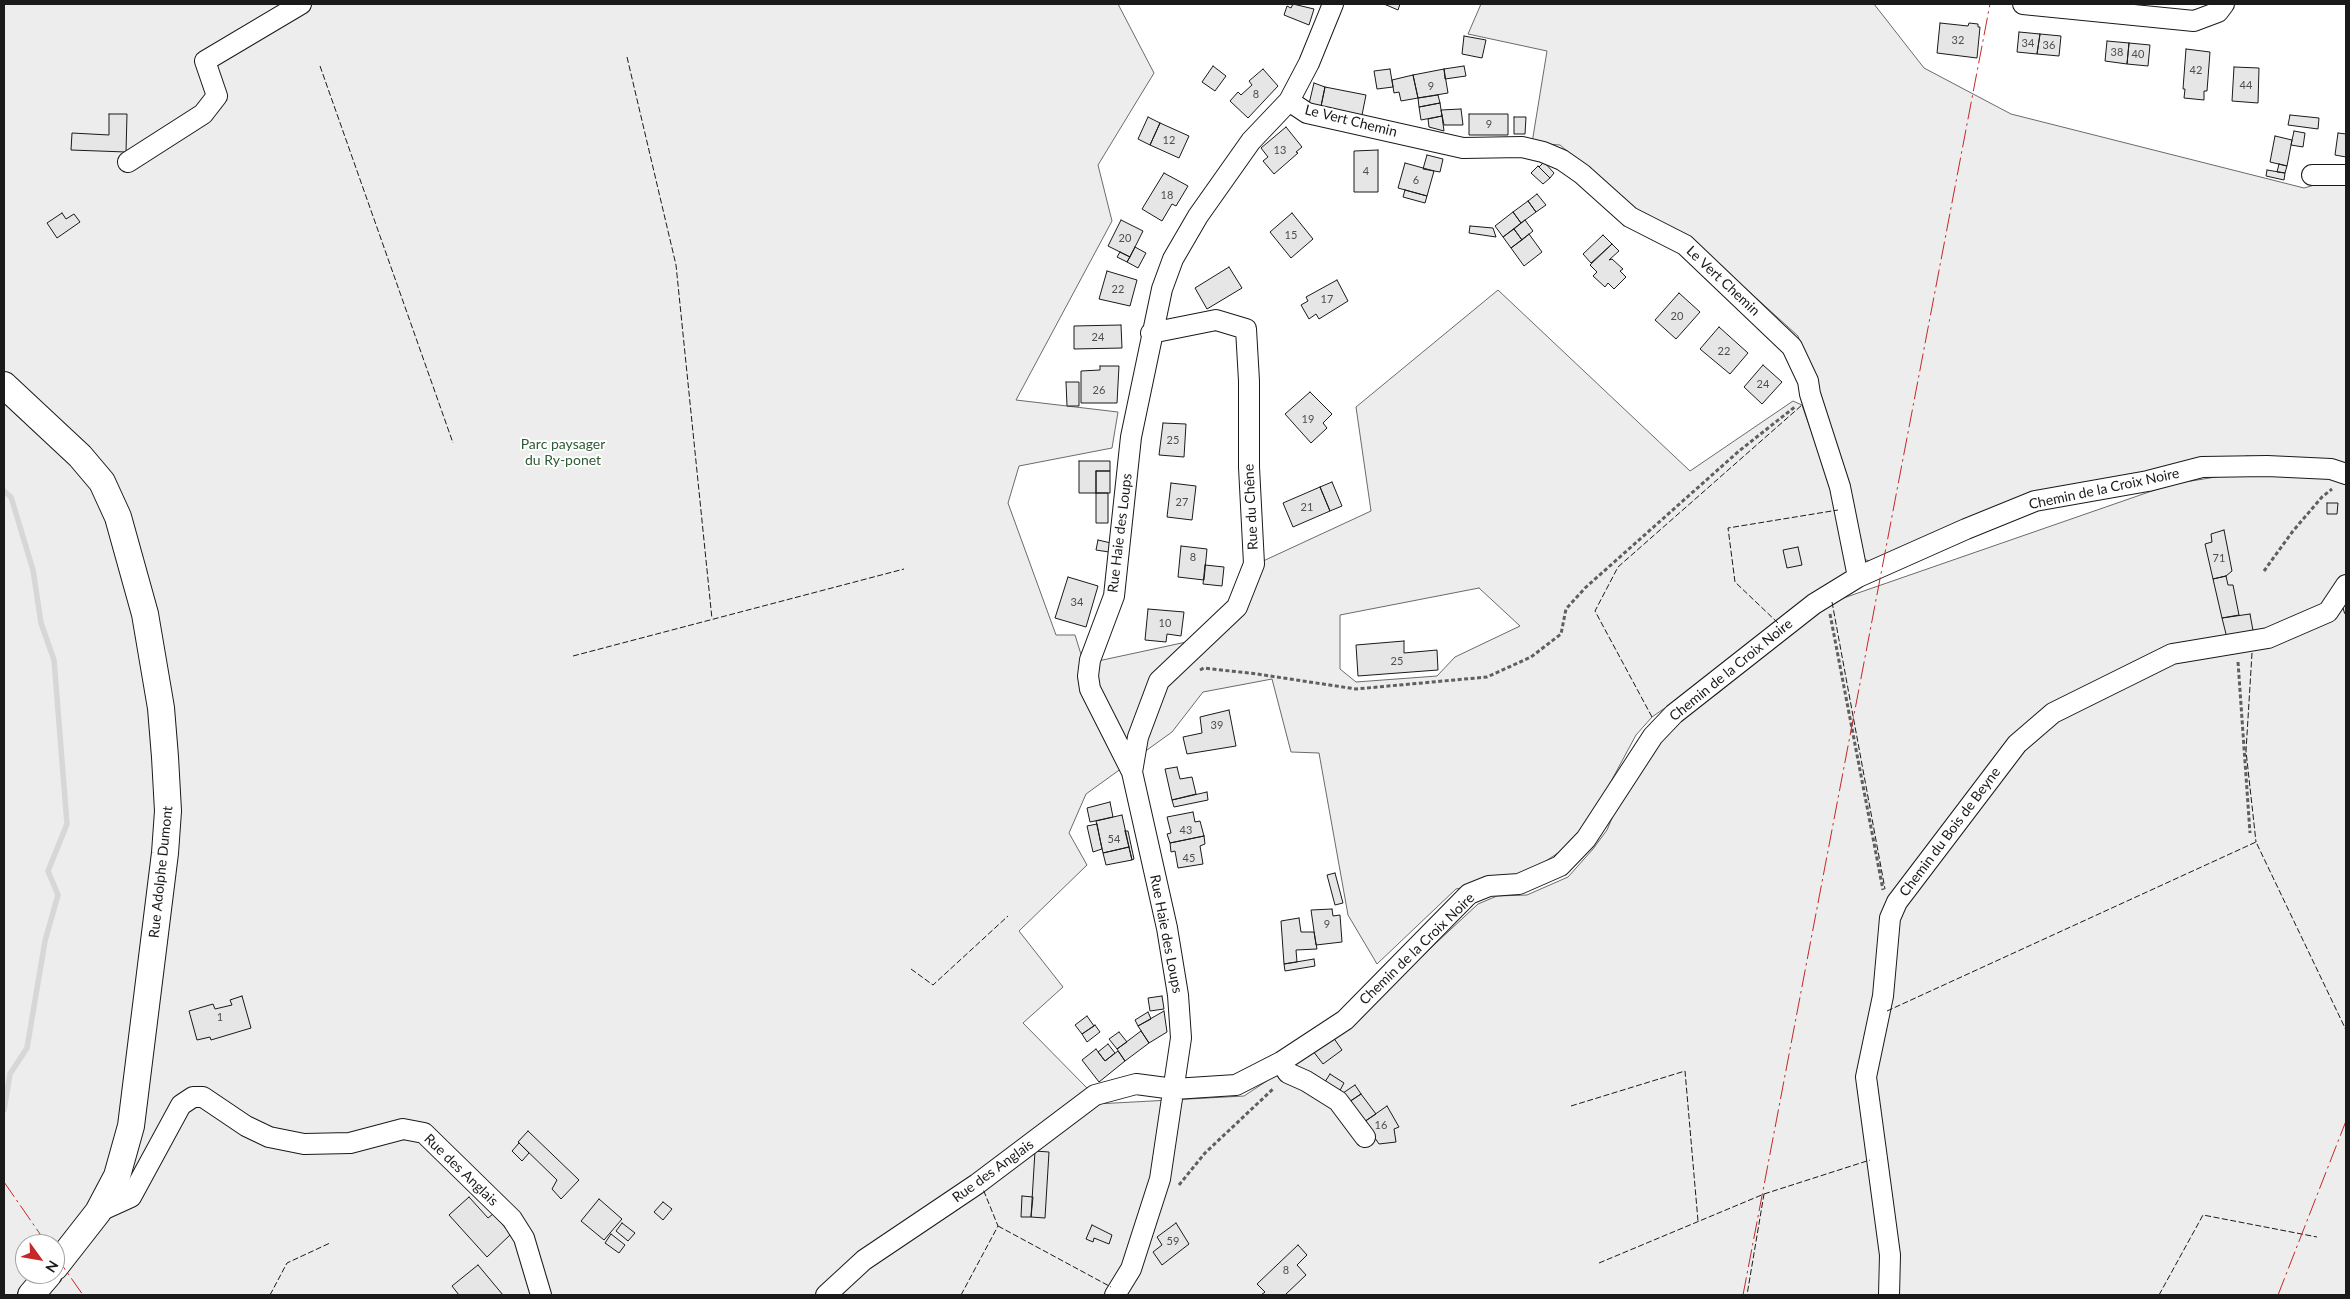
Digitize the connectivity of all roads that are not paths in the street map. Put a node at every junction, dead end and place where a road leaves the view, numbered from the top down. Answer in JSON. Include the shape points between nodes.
{"nodes":[{"id":1,"x":302,"y":4,"type":"edge"},
{"id":2,"x":1333,"y":4,"type":"edge"},
{"id":3,"x":2023,"y":4,"type":"edge"},
{"id":4,"x":2224,"y":4,"type":"edge"},
{"id":5,"x":1288,"y":101,"type":"junction"},
{"id":6,"x":128,"y":162,"type":"dead end"},
{"id":7,"x":2312,"y":175,"type":"dead end"},
{"id":8,"x":2346,"y":175,"type":"edge"},
{"id":9,"x":1151,"y":333,"type":"junction"},
{"id":10,"x":4,"y":384,"type":"edge"},
{"id":11,"x":2340,"y":481,"type":"edge"},
{"id":12,"x":1858,"y":578,"type":"junction"},
{"id":13,"x":2346,"y":585,"type":"edge"},
{"id":14,"x":1132,"y":772,"type":"junction"},
{"id":15,"x":1285,"y":1068,"type":"junction"},
{"id":16,"x":1174,"y":1089,"type":"junction"},
{"id":17,"x":1365,"y":1137,"type":"dead end"},
{"id":18,"x":98,"y":1212,"type":"junction"},
{"id":19,"x":65,"y":1254,"type":"edge"},
{"id":20,"x":40,"y":1284,"type":"edge"},
{"id":21,"x":31,"y":1295,"type":"edge"},
{"id":22,"x":541,"y":1295,"type":"edge"},
{"id":23,"x":826,"y":1295,"type":"edge"},
{"id":24,"x":1115,"y":1295,"type":"edge"},
{"id":25,"x":1889,"y":1295,"type":"edge"}],
"edges":[{"from":1,"to":6,"type":"street","via":[[205,61],[217,96],[203,114]]},
{"from":2,"to":5,"type":"street","name":"Rue Haie des Loups","via":[[1309,63]]},
{"from":3,"to":4,"type":"street","via":[[2194,21],[2218,12]]},
{"from":5,"to":9,"type":"street","name":"Rue Haie des Loups","via":[[1251,141],[1198,216],[1173,259]]},
{"from":5,"to":12,"type":"street","name":"Le Vert Chemin","via":[[1307,113],[1463,148],[1522,147],[1543,152],[1562,160],[1630,217],[1684,245],[1792,347],[1808,381],[1842,495]]},
{"from":7,"to":8,"type":"street"},
{"from":9,"to":14,"type":"street","name":"Rue Haie des Loups","via":[[1130,436],[1114,596],[1090,660],[1088,676],[1090,689]]},
{"from":9,"to":14,"type":"street","name":"Rue du Chêne","via":[[1216,320],[1246,329],[1254,564],[1237,607],[1159,681],[1138,737]]},
{"from":10,"to":18,"type":"main road","name":"Rue Adolphe Dumont","via":[[80,456],[102,482],[118,517],[145,614],[161,708],[168,811],[165,852],[130,1126],[117,1176]]},
{"from":11,"to":12,"type":"street","name":"Chemin de la Croix Noire","via":[[2331,469],[2202,467],[2148,481],[2035,501]]},
{"from":12,"to":15,"type":"street","name":"Chemin de la Croix Noire","via":[[1814,604],[1674,714],[1653,736],[1586,839],[1560,866],[1519,884],[1489,886],[1469,894],[1345,1020]]},
{"from":13,"to":25,"type":"street","name":"Chemin du Bois de Beyne","via":[[2328,612],[2268,638],[2172,654],[2053,713],[2017,744],[1897,902],[1890,923],[1883,996],[1866,1077],[1890,1255]]},
{"from":14,"to":16,"type":"street","name":"Rue Haie des Loups","via":[[1167,928],[1178,995],[1181,1038]]},
{"from":15,"to":16,"type":"street","name":"Chemin de la Croix Noire","via":[[1236,1085]]},
{"from":15,"to":17,"type":"street","via":[[1338,1101]]},
{"from":16,"to":23,"type":"street","name":"Rue des Anglais","via":[[1136,1084],[1095,1095],[977,1184],[864,1260]]},
{"from":16,"to":24,"type":"street","name":"Rue Haie des Loups","via":[[1160,1179],[1131,1269]]},
{"from":18,"to":19,"type":"main road","name":"Rue Adolphe Dumont"},
{"from":18,"to":22,"type":"street","name":"Rue des Anglais","via":[[131,1197],[181,1105],[193,1097],[204,1097],[268,1137],[304,1144],[350,1143],[403,1129],[424,1133],[512,1219],[524,1238]]},
{"from":20,"to":21,"type":"main road"}]}
